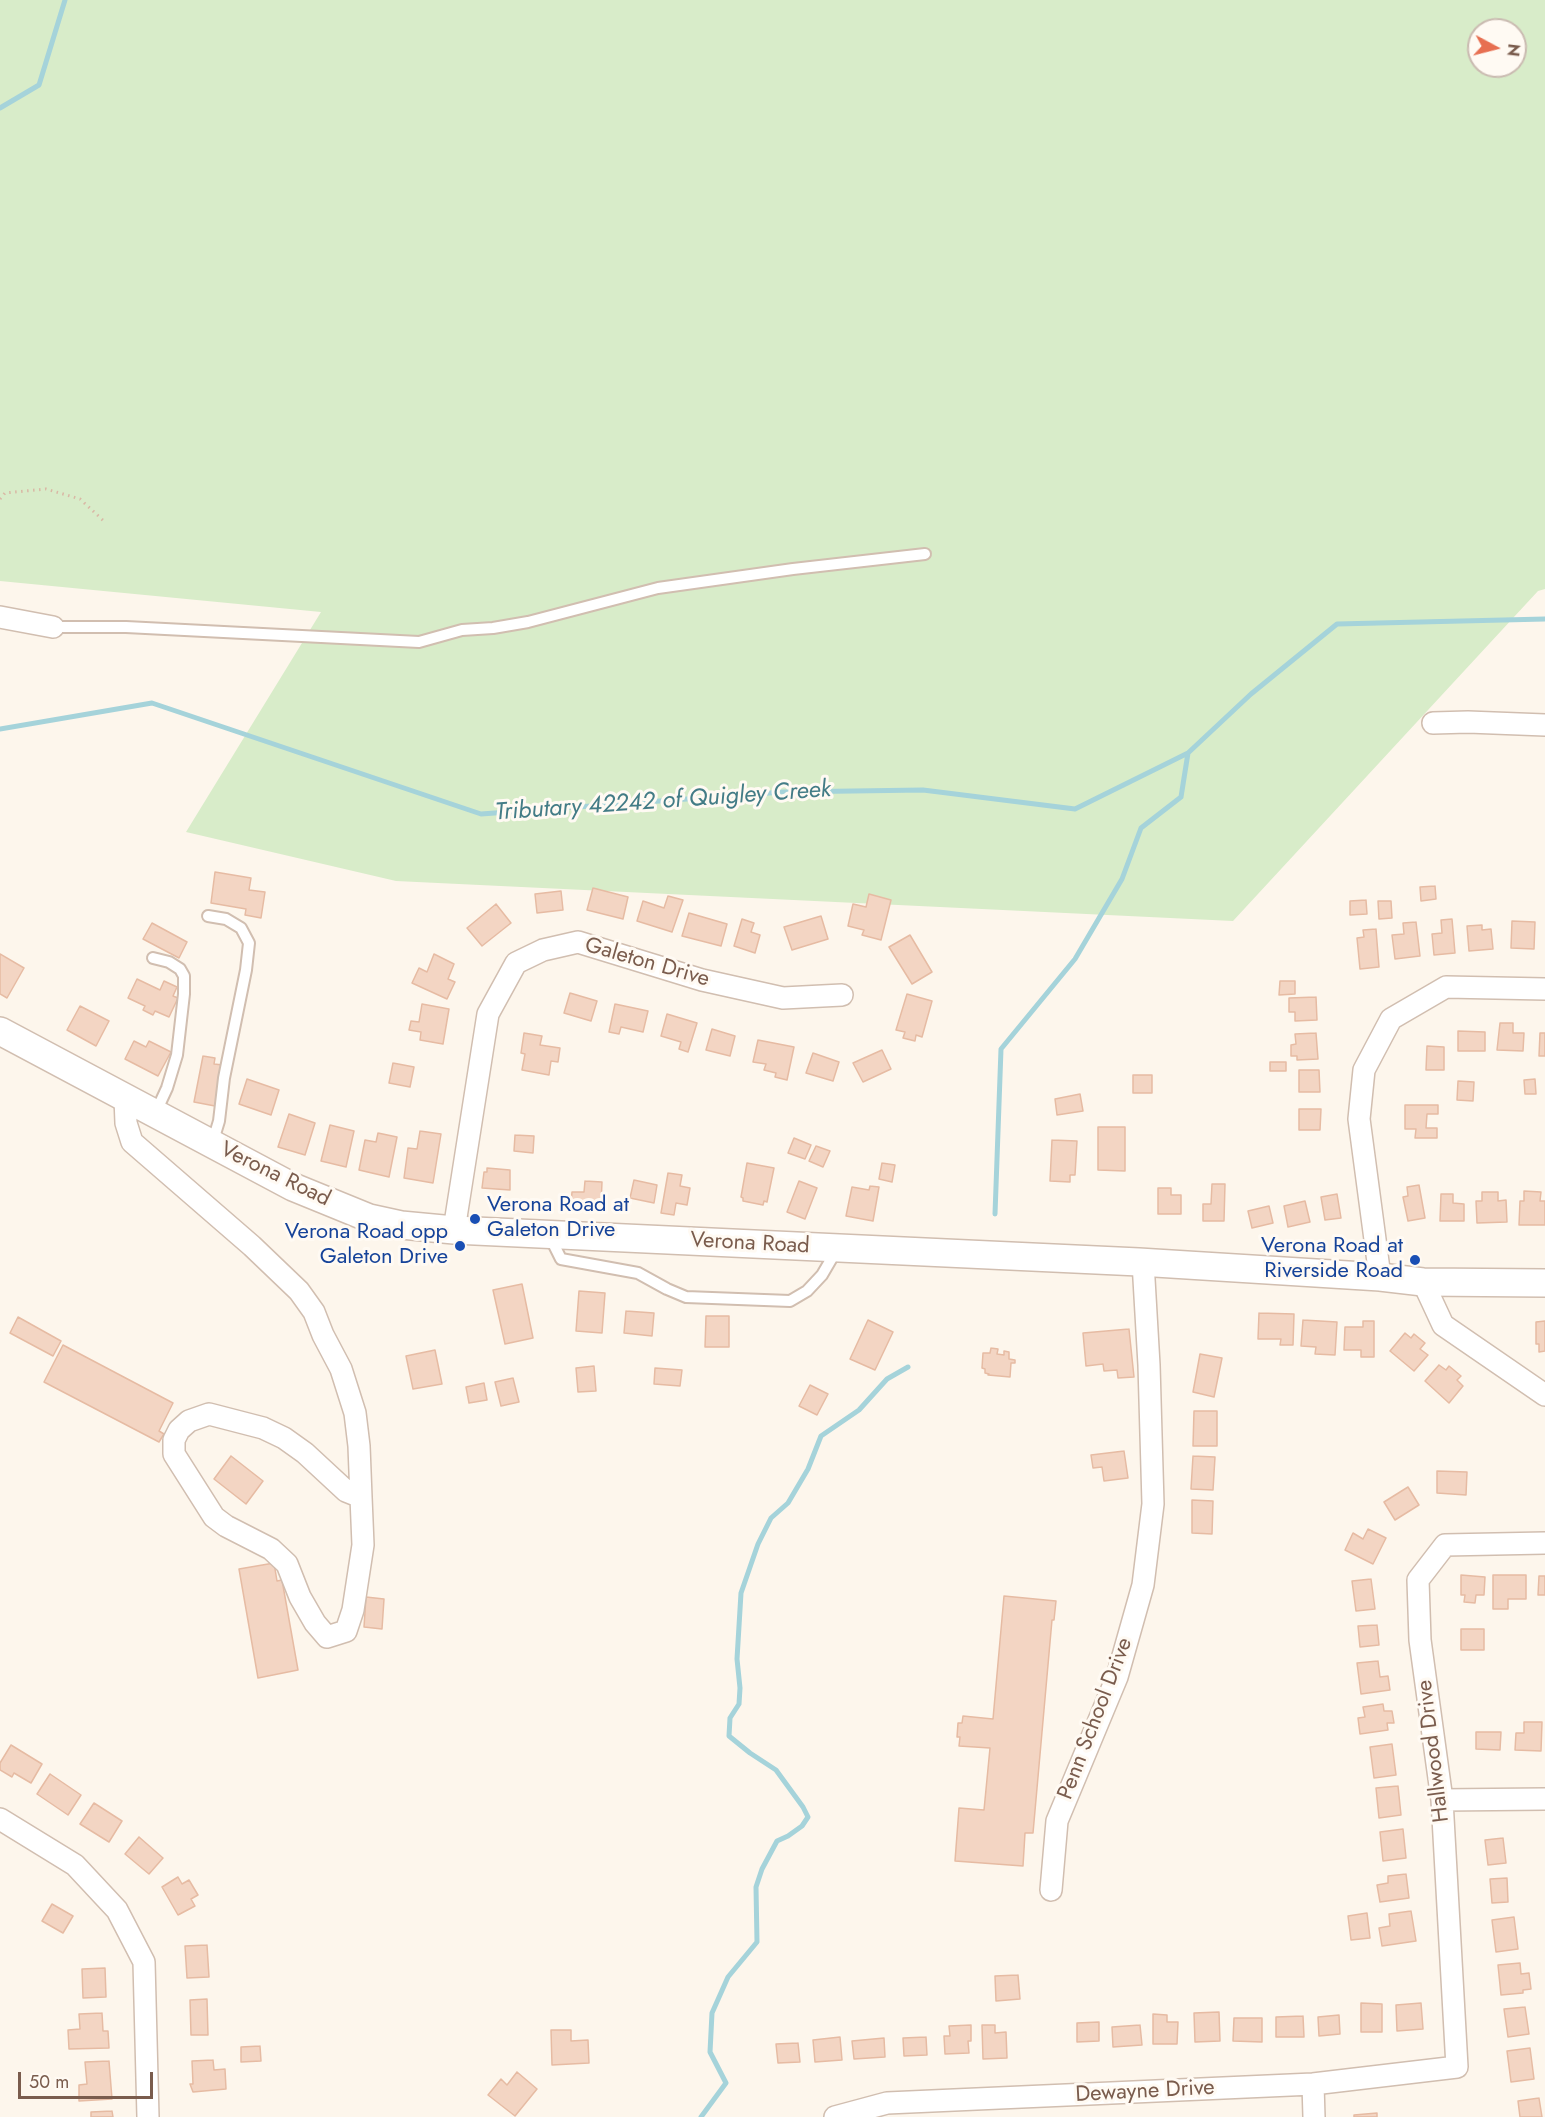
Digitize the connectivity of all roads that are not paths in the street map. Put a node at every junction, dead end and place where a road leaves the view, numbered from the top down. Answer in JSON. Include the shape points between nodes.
{"nodes":[{"id":1,"x":925,"y":554,"type":"dead end"},
{"id":2,"x":0,"y":617,"type":"edge"},
{"id":3,"x":53,"y":627,"type":"joint"},
{"id":4,"x":1434,"y":723,"type":"dead end"},
{"id":5,"x":1545,"y":725,"type":"edge"},
{"id":6,"x":208,"y":916,"type":"dead end"},
{"id":7,"x":153,"y":958,"type":"dead end"},
{"id":8,"x":1545,"y":989,"type":"edge"},
{"id":9,"x":842,"y":995,"type":"dead end"},
{"id":10,"x":0,"y":1031,"type":"edge"},
{"id":11,"x":125,"y":1098,"type":"junction"},
{"id":12,"x":155,"y":1114,"type":"junction"},
{"id":13,"x":212,"y":1144,"type":"junction"},
{"id":14,"x":454,"y":1230,"type":"junction"},
{"id":15,"x":549,"y":1235,"type":"junction"},
{"id":16,"x":838,"y":1248,"type":"junction"},
{"id":17,"x":1143,"y":1262,"type":"junction"},
{"id":18,"x":1380,"y":1277,"type":"junction"},
{"id":19,"x":1423,"y":1282,"type":"junction"},
{"id":20,"x":1545,"y":1283,"type":"edge"},
{"id":21,"x":1545,"y":1395,"type":"edge"},
{"id":22,"x":361,"y":1497,"type":"junction"},
{"id":23,"x":1545,"y":1543,"type":"edge"},
{"id":24,"x":1545,"y":1799,"type":"edge"},
{"id":25,"x":1442,"y":1800,"type":"junction"},
{"id":26,"x":0,"y":1819,"type":"edge"},
{"id":27,"x":1051,"y":1890,"type":"dead end"},
{"id":28,"x":1457,"y":2067,"type":"joint"},
{"id":29,"x":1313,"y":2084,"type":"junction"},
{"id":30,"x":1007,"y":2108,"type":"edge"},
{"id":31,"x":148,"y":2117,"type":"edge"},
{"id":32,"x":835,"y":2117,"type":"edge"},
{"id":33,"x":1314,"y":2117,"type":"edge"}],
"edges":[{"from":1,"to":3,"type":"lane","via":[[658,588],[528,622],[462,630],[419,642]]},
{"from":2,"to":3,"type":"street"},
{"from":4,"to":5,"type":"street"},
{"from":6,"to":13,"type":"lane","via":[[226,919],[241,928],[249,944]]},
{"from":7,"to":12,"type":"lane","via":[[169,962],[184,976],[177,1055]]},
{"from":8,"to":18,"type":"street","via":[[1446,987],[1391,1019],[1364,1070],[1359,1119]]},
{"from":9,"to":14,"type":"street","name":"Galeton Drive","via":[[783,998],[702,980],[578,942],[543,950],[516,963],[488,1014]]},
{"from":10,"to":11,"type":"street","name":"Verona Road"},
{"from":11,"to":12,"type":"street","name":"Verona Road"},
{"from":11,"to":22,"type":"street","via":[[132,1142],[252,1246],[299,1291],[314,1312],[341,1369],[355,1413]]},
{"from":12,"to":13,"type":"street","name":"Verona Road"},
{"from":13,"to":14,"type":"street","name":"Verona Road","via":[[293,1187],[369,1218]]},
{"from":14,"to":15,"type":"street","name":"Verona Road"},
{"from":15,"to":16,"type":"street","name":"Verona Road"},
{"from":15,"to":16,"type":"lane","via":[[561,1259],[638,1273],[686,1297],[790,1301],[822,1275]]},
{"from":16,"to":17,"type":"street","name":"Verona Road"},
{"from":17,"to":18,"type":"street","name":"Verona Road"},
{"from":17,"to":27,"type":"street","name":"Penn School Drive","via":[[1153,1504],[1143,1585],[1117,1677],[1057,1821]]},
{"from":18,"to":19,"type":"street","name":"Verona Road"},
{"from":19,"to":20,"type":"street","name":"Verona Road"},
{"from":19,"to":21,"type":"street","via":[[1443,1325]]},
{"from":22,"to":22,"type":"street","via":[[363,1545],[353,1610],[346,1632],[327,1636],[300,1597],[287,1564],[271,1549],[214,1517],[174,1454],[174,1440],[189,1421],[209,1414],[263,1428],[284,1438],[346,1491]]},
{"from":23,"to":25,"type":"street","name":"Hallwood Drive","via":[[1445,1545],[1418,1580],[1420,1640]]},
{"from":24,"to":25,"type":"street"},
{"from":25,"to":28,"type":"street","name":"Hallwood Drive"},
{"from":26,"to":31,"type":"street","via":[[75,1865],[117,1910],[144,1962]]},
{"from":28,"to":29,"type":"street","name":"Dewayne Drive"},
{"from":29,"to":30,"type":"street","name":"Dewayne Drive"},
{"from":29,"to":33,"type":"street"},
{"from":30,"to":32,"type":"street","name":"Dewayne Drive","via":[[887,2103]]}]}
